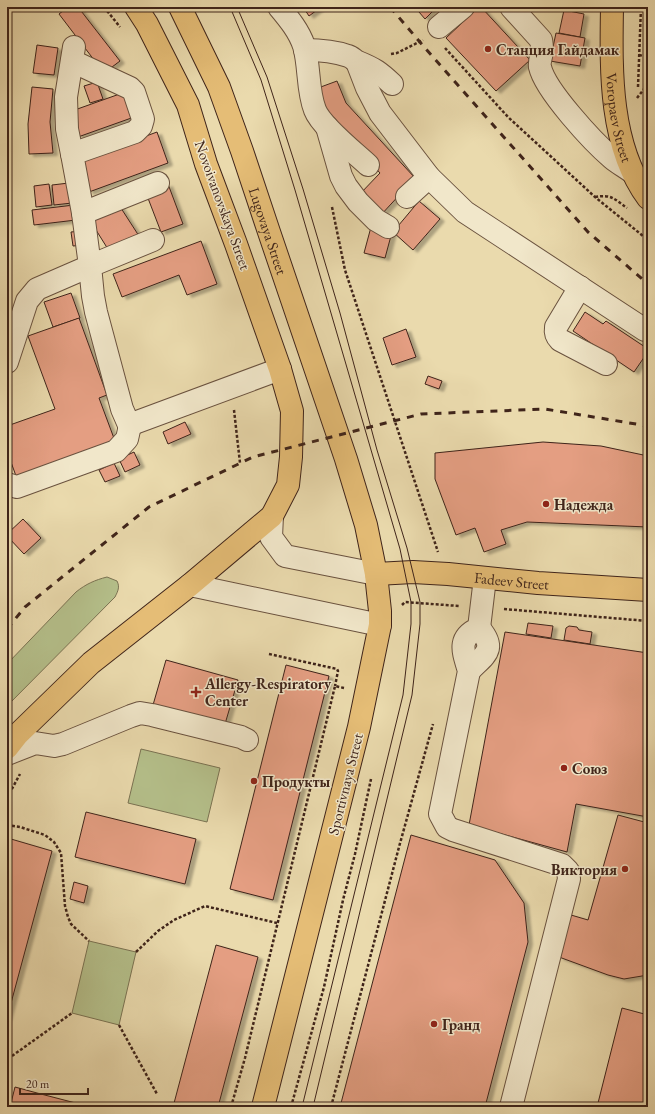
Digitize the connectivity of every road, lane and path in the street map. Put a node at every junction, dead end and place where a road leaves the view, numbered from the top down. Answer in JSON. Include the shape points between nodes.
{"nodes":[{"id":1,"x":136,"y":7,"type":"edge"},
{"id":2,"x":180,"y":7,"type":"edge"},
{"id":3,"x":280,"y":7,"type":"edge"},
{"id":4,"x":463,"y":7,"type":"edge"},
{"id":5,"x":511,"y":7,"type":"edge"},
{"id":6,"x":612,"y":7,"type":"edge"},
{"id":7,"x":642,"y":7,"type":"edge"},
{"id":8,"x":435,"y":30,"type":"junction"},
{"id":9,"x":305,"y":50,"type":"junction"},
{"id":10,"x":390,"y":54,"type":"dead end"},
{"id":11,"x":639,"y":55,"type":"junction"},
{"id":12,"x":648,"y":57,"type":"edge"},
{"id":13,"x":357,"y":62,"type":"junction"},
{"id":14,"x":392,"y":84,"type":"dead end"},
{"id":15,"x":648,"y":84,"type":"edge"},
{"id":16,"x":637,"y":99,"type":"junction"},
{"id":17,"x":637,"y":103,"type":"dead end"},
{"id":18,"x":327,"y":127,"type":"junction"},
{"id":19,"x":72,"y":154,"type":"junction"},
{"id":20,"x":368,"y":165,"type":"dead end"},
{"id":21,"x":632,"y":172,"type":"junction"},
{"id":22,"x":429,"y":177,"type":"junction"},
{"id":23,"x":158,"y":183,"type":"dead end"},
{"id":24,"x":407,"y":197,"type":"dead end"},
{"id":25,"x":595,"y":197,"type":"junction"},
{"id":26,"x":648,"y":198,"type":"edge"},
{"id":27,"x":331,"y":204,"type":"dead end"},
{"id":28,"x":630,"y":211,"type":"dead end"},
{"id":29,"x":83,"y":213,"type":"junction"},
{"id":30,"x":388,"y":227,"type":"dead end"},
{"id":31,"x":153,"y":240,"type":"dead end"},
{"id":32,"x":648,"y":240,"type":"edge"},
{"id":33,"x":90,"y":266,"type":"junction"},
{"id":34,"x":580,"y":287,"type":"junction"},
{"id":35,"x":645,"y":330,"type":"dead end"},
{"id":36,"x":7,"y":362,"type":"edge"},
{"id":37,"x":606,"y":364,"type":"dead end"},
{"id":38,"x":280,"y":369,"type":"junction"},
{"id":39,"x":232,"y":387,"type":"junction"},
{"id":40,"x":129,"y":425,"type":"junction"},
{"id":41,"x":346,"y":459,"type":"joint"},
{"id":42,"x":240,"y":462,"type":"dead end"},
{"id":43,"x":7,"y":484,"type":"edge"},
{"id":44,"x":272,"y":516,"type":"junction"},
{"id":45,"x":439,"y":554,"type":"dead end"},
{"id":46,"x":376,"y":574,"type":"junction"},
{"id":47,"x":485,"y":578,"type":"junction"},
{"id":48,"x":190,"y":585,"type":"junction"},
{"id":49,"x":648,"y":590,"type":"edge"},
{"id":50,"x":402,"y":605,"type":"dead end"},
{"id":51,"x":480,"y":618,"type":"junction"},
{"id":52,"x":648,"y":621,"type":"edge"},
{"id":53,"x":380,"y":625,"type":"junction"},
{"id":54,"x":269,"y":654,"type":"dead end"},
{"id":55,"x":335,"y":686,"type":"junction"},
{"id":56,"x":367,"y":692,"type":"junction"},
{"id":57,"x":435,"y":719,"type":"dead end"},
{"id":58,"x":247,"y":740,"type":"dead end"},
{"id":59,"x":7,"y":748,"type":"edge"},
{"id":60,"x":7,"y":754,"type":"edge"},
{"id":61,"x":371,"y":779,"type":"dead end"},
{"id":62,"x":7,"y":825,"type":"edge"},
{"id":63,"x":277,"y":923,"type":"junction"},
{"id":64,"x":89,"y":941,"type":"dead end"},
{"id":65,"x":136,"y":952,"type":"dead end"},
{"id":66,"x":72,"y":1013,"type":"dead end"},
{"id":67,"x":119,"y":1024,"type":"dead end"},
{"id":68,"x":12,"y":1056,"type":"dead end"},
{"id":69,"x":157,"y":1094,"type":"dead end"},
{"id":70,"x":231,"y":1107,"type":"edge"},
{"id":71,"x":263,"y":1107,"type":"edge"},
{"id":72,"x":291,"y":1107,"type":"edge"},
{"id":73,"x":331,"y":1107,"type":"edge"},
{"id":74,"x":511,"y":1107,"type":"edge"}],
"edges":[{"from":1,"to":38,"type":"main road","name":"Novoivanovskaya Street","via":[[188,105],[206,164]]},
{"from":2,"to":41,"type":"main road","name":"Lugovaya Street","via":[[219,87]]},
{"from":3,"to":9,"type":"lane","via":[[296,30]]},
{"from":4,"to":8,"type":"lane"},
{"from":5,"to":21,"type":"lane","via":[[541,40],[540,67],[546,83],[554,94],[596,142]]},
{"from":6,"to":21,"type":"main road","name":"Voropaev Street","via":[[613,95],[621,140]]},
{"from":7,"to":11,"type":"path"},
{"from":8,"to":10,"type":"path","via":[[420,42]]},
{"from":8,"to":25,"type":"path","via":[[508,117]]},
{"from":9,"to":13,"type":"lane","via":[[341,53]]},
{"from":9,"to":18,"type":"lane","via":[[311,97],[315,111]]},
{"from":11,"to":12,"type":"path"},
{"from":11,"to":16,"type":"path"},
{"from":13,"to":14,"type":"lane","via":[[378,71]]},
{"from":13,"to":22,"type":"lane","via":[[380,113]]},
{"from":15,"to":16,"type":"path"},
{"from":16,"to":17,"type":"path"},
{"from":18,"to":20,"type":"lane"},
{"from":18,"to":30,"type":"lane","via":[[346,186],[376,220]]},
{"from":19,"to":19,"type":"lane","via":[[67,129],[66,96],[73,53],[130,88],[134,92],[143,119],[136,132]]},
{"from":19,"to":29,"type":"lane"},
{"from":21,"to":26,"type":"main road","name":"Voropaev Street"},
{"from":22,"to":24,"type":"lane"},
{"from":22,"to":34,"type":"lane","via":[[465,212]]},
{"from":23,"to":29,"type":"lane"},
{"from":25,"to":28,"type":"path","via":[[611,197]]},
{"from":25,"to":32,"type":"path"},
{"from":27,"to":45,"type":"path","via":[[346,270]]},
{"from":29,"to":33,"type":"lane"},
{"from":31,"to":33,"type":"lane"},
{"from":33,"to":36,"type":"lane","via":[[37,288],[27,301]]},
{"from":33,"to":40,"type":"lane","via":[[96,312],[122,409]]},
{"from":34,"to":35,"type":"lane"},
{"from":34,"to":37,"type":"lane","via":[[555,332],[560,340]]},
{"from":38,"to":39,"type":"lane"},
{"from":38,"to":44,"type":"main road","name":"Novoivanovskaya Street","via":[[292,411],[290,457],[288,485]]},
{"from":39,"to":40,"type":"lane"},
{"from":39,"to":42,"type":"path"},
{"from":40,"to":43,"type":"lane","via":[[127,439],[116,451],[17,487]]},
{"from":41,"to":46,"type":"main road","name":"Sportivnaya Street","via":[[366,525]]},
{"from":44,"to":46,"type":"lane","via":[[271,537],[285,556]]},
{"from":44,"to":48,"type":"main road"},
{"from":46,"to":47,"type":"main road","name":"Fadeev Street","via":[[413,572]]},
{"from":46,"to":53,"type":"main road","name":"Sportivnaya Street"},
{"from":47,"to":49,"type":"main road","name":"Fadeev Street"},
{"from":47,"to":51,"type":"lane"},
{"from":48,"to":53,"type":"lane"},
{"from":48,"to":59,"type":"main road","via":[[91,663],[18,734]]},
{"from":50,"to":51,"type":"path","via":[[405,602],[420,602]]},
{"from":51,"to":52,"type":"path"},
{"from":51,"to":74,"type":"lane","via":[[465,639],[464,654],[469,671],[440,814],[447,826],[453,830],[562,865],[568,871],[569,879]]},
{"from":53,"to":56,"type":"main road","name":"Sportivnaya Street"},
{"from":54,"to":55,"type":"path","via":[[337,669]]},
{"from":55,"to":56,"type":"path"},
{"from":55,"to":63,"type":"path"},
{"from":56,"to":71,"type":"main road","name":"Sportivnaya Street"},
{"from":57,"to":73,"type":"path"},
{"from":58,"to":60,"type":"lane","via":[[140,713],[63,744],[54,746],[35,743]]},
{"from":61,"to":72,"type":"path","via":[[324,987]]},
{"from":62,"to":64,"type":"path","via":[[45,835],[54,842],[61,854],[68,917],[71,924]]},
{"from":63,"to":65,"type":"path","via":[[205,906],[174,920]]},
{"from":63,"to":70,"type":"path"},
{"from":66,"to":68,"type":"path"},
{"from":67,"to":69,"type":"path"}]}
